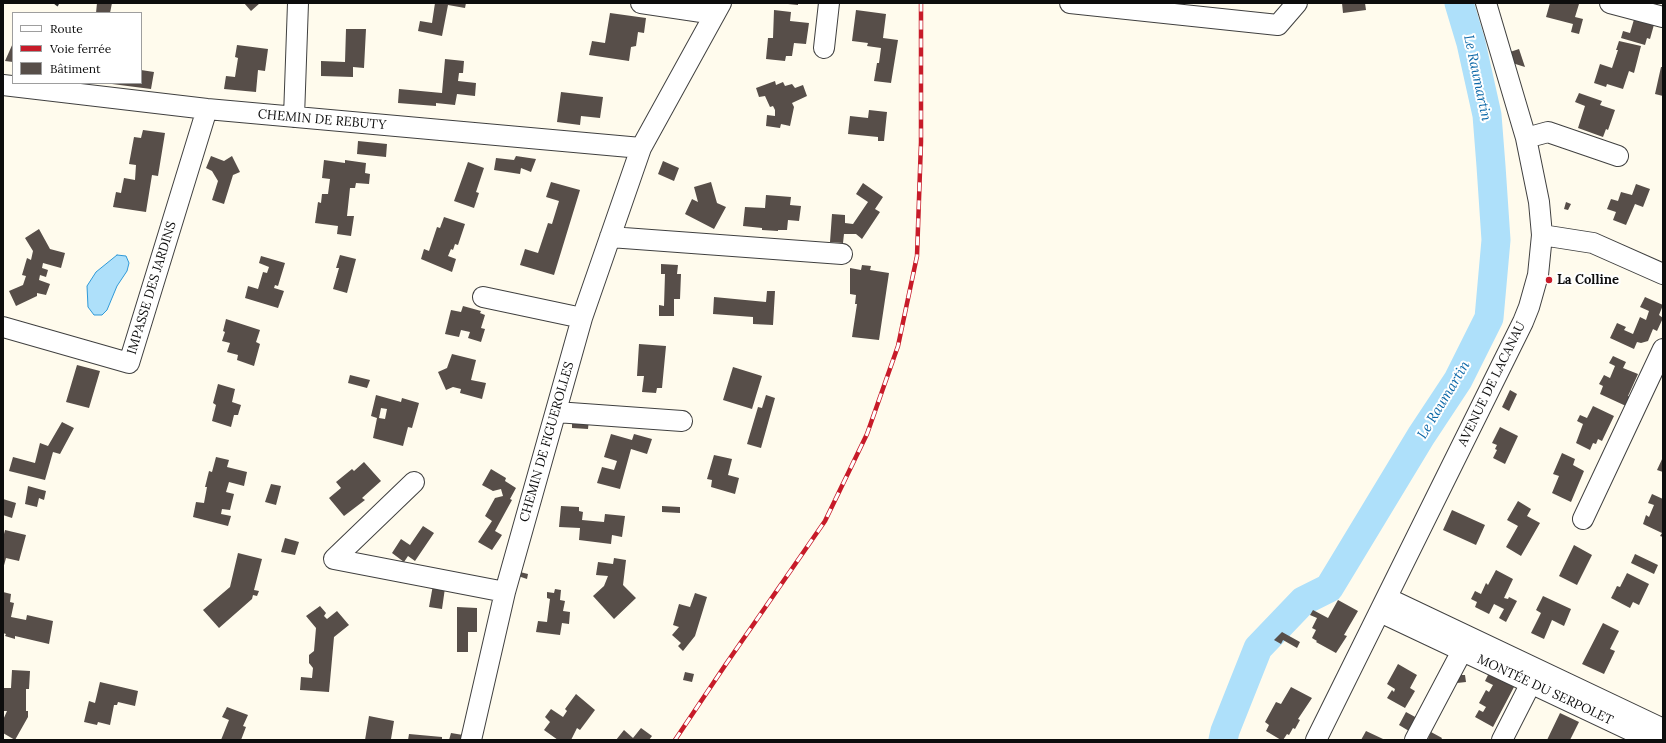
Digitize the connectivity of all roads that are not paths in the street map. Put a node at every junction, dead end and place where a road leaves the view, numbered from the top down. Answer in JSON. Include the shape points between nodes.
{"nodes":[{"id":1,"x":298,"y":3,"type":"edge"},
{"id":2,"x":641,"y":3,"type":"edge"},
{"id":3,"x":829,"y":3,"type":"edge"},
{"id":4,"x":1070,"y":3,"type":"edge"},
{"id":5,"x":1297,"y":3,"type":"edge"},
{"id":6,"x":1486,"y":3,"type":"edge"},
{"id":7,"x":1610,"y":3,"type":"edge"},
{"id":8,"x":718,"y":8,"type":"edge"},
{"id":9,"x":1663,"y":17,"type":"edge"},
{"id":10,"x":824,"y":48,"type":"dead end"},
{"id":11,"x":3,"y":85,"type":"edge"},
{"id":12,"x":207,"y":109,"type":"junction"},
{"id":13,"x":294,"y":118,"type":"junction"},
{"id":14,"x":1526,"y":138,"type":"junction"},
{"id":15,"x":641,"y":148,"type":"junction"},
{"id":16,"x":1618,"y":156,"type":"dead end"},
{"id":17,"x":1542,"y":235,"type":"junction"},
{"id":18,"x":610,"y":237,"type":"junction"},
{"id":19,"x":842,"y":254,"type":"dead end"},
{"id":20,"x":1663,"y":274,"type":"edge"},
{"id":21,"x":483,"y":297,"type":"dead end"},
{"id":22,"x":582,"y":318,"type":"junction"},
{"id":23,"x":3,"y":327,"type":"edge"},
{"id":24,"x":1663,"y":349,"type":"edge"},
{"id":25,"x":556,"y":412,"type":"junction"},
{"id":26,"x":682,"y":421,"type":"dead end"},
{"id":27,"x":414,"y":482,"type":"dead end"},
{"id":28,"x":1583,"y":519,"type":"dead end"},
{"id":29,"x":505,"y":592,"type":"junction"},
{"id":30,"x":1384,"y":605,"type":"junction"},
{"id":31,"x":1462,"y":651,"type":"junction"},
{"id":32,"x":1531,"y":683,"type":"junction"},
{"id":33,"x":1657,"y":727,"type":"edge"},
{"id":34,"x":471,"y":740,"type":"edge"},
{"id":35,"x":1316,"y":740,"type":"edge"},
{"id":36,"x":1415,"y":740,"type":"edge"},
{"id":37,"x":1502,"y":740,"type":"edge"}],
"edges":[{"from":1,"to":13,"type":"street"},
{"from":2,"to":8,"type":"street"},
{"from":3,"to":10,"type":"street"},
{"from":4,"to":5,"type":"street","via":[[1278,25]]},
{"from":6,"to":14,"type":"street","name":"AVENUE DE LACANAU"},
{"from":7,"to":9,"type":"street"},
{"from":8,"to":15,"type":"street","name":"CHEMIN DE FIGUEROLLES"},
{"from":11,"to":12,"type":"street","name":"CHEMIN DE REBUTY"},
{"from":12,"to":13,"type":"street","name":"CHEMIN DE REBUTY"},
{"from":12,"to":23,"type":"street","name":"IMPASSE DES JARDINS","via":[[129,363]]},
{"from":13,"to":15,"type":"street","name":"CHEMIN DE REBUTY"},
{"from":14,"to":16,"type":"street","via":[[1548,132]]},
{"from":14,"to":17,"type":"street","name":"AVENUE DE LACANAU","via":[[1539,202]]},
{"from":15,"to":18,"type":"street","name":"CHEMIN DE FIGUEROLLES"},
{"from":17,"to":20,"type":"street","via":[[1593,242]]},
{"from":17,"to":30,"type":"street","name":"AVENUE DE LACANAU","via":[[1538,275],[1523,322]]},
{"from":18,"to":19,"type":"street"},
{"from":18,"to":22,"type":"street","name":"CHEMIN DE FIGUEROLLES"},
{"from":21,"to":22,"type":"street"},
{"from":22,"to":25,"type":"street","name":"CHEMIN DE FIGUEROLLES"},
{"from":24,"to":28,"type":"street"},
{"from":25,"to":26,"type":"street"},
{"from":25,"to":29,"type":"street","name":"CHEMIN DE FIGUEROLLES"},
{"from":27,"to":29,"type":"street","via":[[334,560]]},
{"from":29,"to":34,"type":"street","name":"CHEMIN DE FIGUEROLLES"},
{"from":30,"to":31,"type":"street","name":"MONTÉE DU SERPOLET"},
{"from":30,"to":33,"type":"street"},
{"from":30,"to":35,"type":"street","name":"AVENUE DE LACANAU"},
{"from":31,"to":32,"type":"street","name":"MONTÉE DU SERPOLET"},
{"from":31,"to":36,"type":"street","name":"MONTÉE DU SERPOLET"},
{"from":32,"to":33,"type":"street","name":"MONTÉE DU SERPOLET"},
{"from":32,"to":37,"type":"street"}]}
